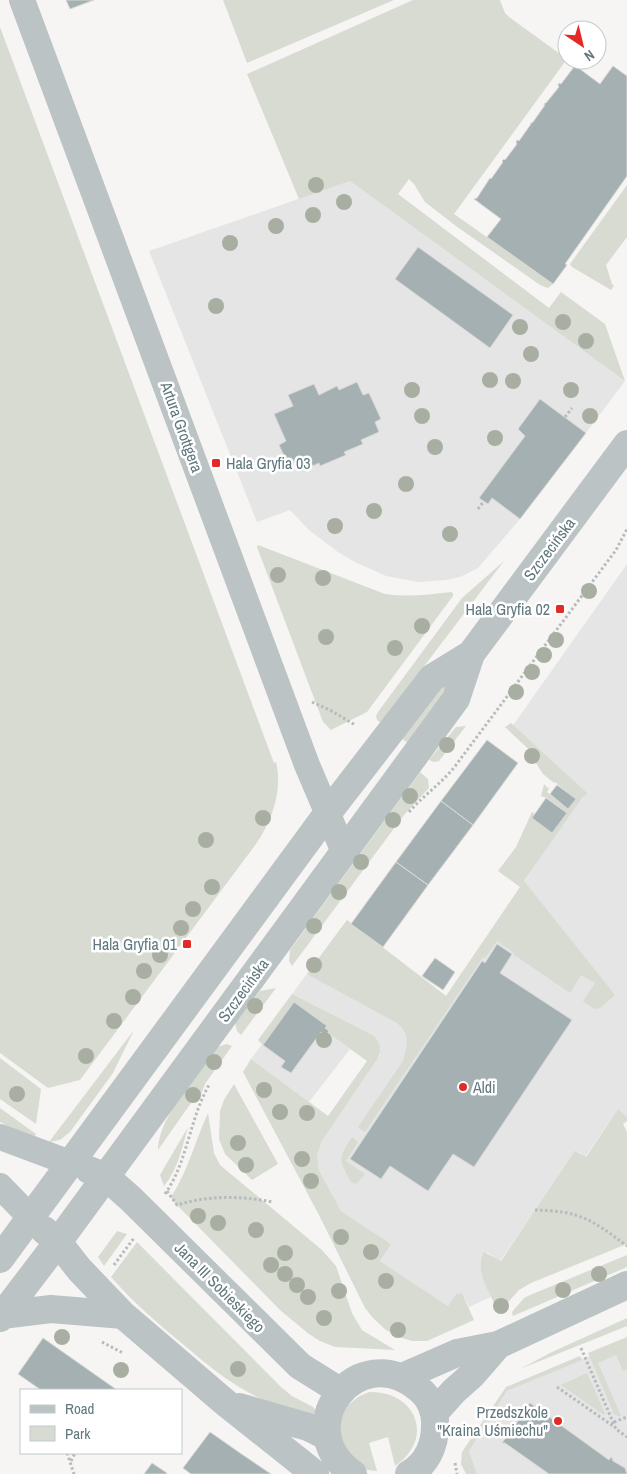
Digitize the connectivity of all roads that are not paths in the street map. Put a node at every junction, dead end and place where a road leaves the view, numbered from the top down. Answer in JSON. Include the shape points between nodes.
{"nodes":[{"id":1,"x":22,"y":0,"type":"edge"},
{"id":2,"x":627,"y":444,"type":"edge"},
{"id":3,"x":471,"y":654,"type":"junction"},
{"id":4,"x":327,"y":814,"type":"junction"},
{"id":5,"x":344,"y":852,"type":"junction"},
{"id":6,"x":0,"y":1137,"type":"edge"},
{"id":7,"x":70,"y":1163,"type":"junction"},
{"id":8,"x":105,"y":1176,"type":"junction"},
{"id":9,"x":0,"y":1186,"type":"edge"},
{"id":10,"x":30,"y":1217,"type":"junction"},
{"id":11,"x":58,"y":1242,"type":"junction"},
{"id":12,"x":0,"y":1260,"type":"edge"},
{"id":13,"x":627,"y":1285,"type":"edge"},
{"id":14,"x":123,"y":1315,"type":"junction"},
{"id":15,"x":1,"y":1316,"type":"edge"},
{"id":16,"x":498,"y":1345,"type":"junction"},
{"id":17,"x":402,"y":1377,"type":"junction"},
{"id":18,"x":340,"y":1391,"type":"junction"},
{"id":19,"x":228,"y":1404,"type":"junction"},
{"id":20,"x":434,"y":1412,"type":"junction"},
{"id":21,"x":326,"y":1436,"type":"junction"},
{"id":22,"x":430,"y":1467,"type":"edge"},
{"id":23,"x":315,"y":1474,"type":"edge"},
{"id":24,"x":353,"y":1474,"type":"edge"}],
"edges":[{"from":1,"to":4,"type":"street","name":"Artura Grottgera"},
{"from":2,"to":3,"type":"street","name":"Szczecińska"},
{"from":3,"to":4,"type":"street","name":"Szczecińska","via":[[432,678]]},
{"from":3,"to":5,"type":"street","name":"Szczecińska","via":[[456,699]]},
{"from":4,"to":5,"type":"street","name":"Artura Grottgera"},
{"from":4,"to":7,"type":"street","name":"Szczecińska"},
{"from":5,"to":8,"type":"street","name":"Szczecińska"},
{"from":6,"to":7,"type":"street"},
{"from":7,"to":8,"type":"street"},
{"from":7,"to":10,"type":"street","name":"Szczecińska"},
{"from":8,"to":11,"type":"street","name":"Szczecińska"},
{"from":8,"to":18,"type":"street","name":"Jana III Sobieskiego","via":[[300,1366]]},
{"from":9,"to":10,"type":"street"},
{"from":10,"to":11,"type":"street"},
{"from":10,"to":12,"type":"street","name":"Szczecińska"},
{"from":11,"to":14,"type":"street"},
{"from":11,"to":15,"type":"street","name":"Szczecińska"},
{"from":13,"to":16,"type":"street"},
{"from":14,"to":15,"type":"street","via":[[51,1309]]},
{"from":14,"to":19,"type":"street"},
{"from":16,"to":17,"type":"street","via":[[457,1354]]},
{"from":16,"to":20,"type":"street"},
{"from":17,"to":18,"type":"street","via":[[372,1374],[354,1380]]},
{"from":17,"to":20,"type":"street","via":[[423,1392]]},
{"from":18,"to":21,"type":"street","via":[[326,1420]]},
{"from":19,"to":21,"type":"street","via":[[308,1427]]},
{"from":19,"to":23,"type":"street"},
{"from":20,"to":22,"type":"street","via":[[435,1437]]},
{"from":21,"to":24,"type":"street","via":[[332,1452]]}]}
